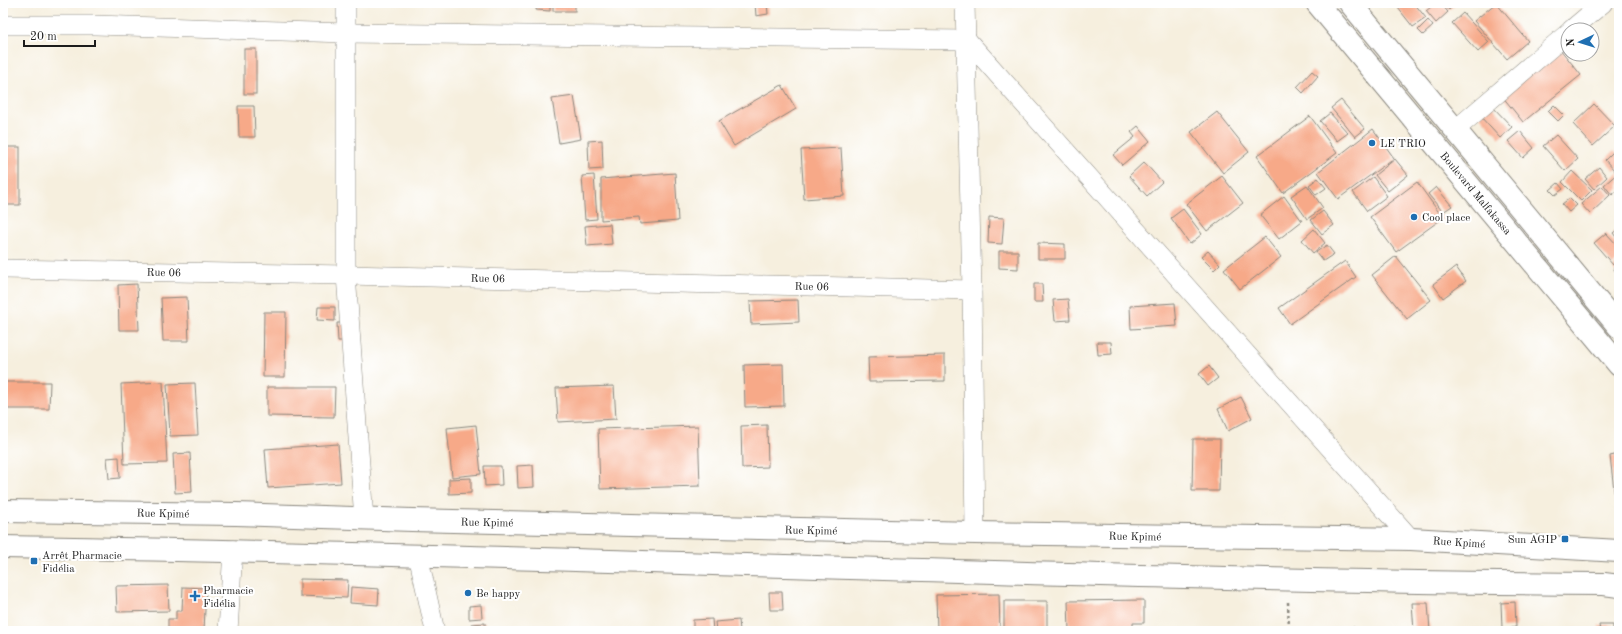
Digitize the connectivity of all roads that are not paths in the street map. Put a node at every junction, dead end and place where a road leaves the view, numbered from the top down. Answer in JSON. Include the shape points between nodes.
{"nodes":[{"id":1,"x":346,"y":3,"type":"edge"},
{"id":2,"x":965,"y":3,"type":"edge"},
{"id":3,"x":1317,"y":3,"type":"edge"},
{"id":4,"x":1350,"y":3,"type":"edge"},
{"id":5,"x":1602,"y":3,"type":"edge"},
{"id":6,"x":1580,"y":22,"type":"edge"},
{"id":7,"x":3,"y":25,"type":"edge"},
{"id":8,"x":346,"y":33,"type":"junction"},
{"id":9,"x":967,"y":40,"type":"junction"},
{"id":10,"x":1560,"y":40,"type":"edge"},
{"id":11,"x":1432,"y":103,"type":"junction"},
{"id":12,"x":1414,"y":119,"type":"junction"},
{"id":13,"x":1455,"y":130,"type":"junction"},
{"id":14,"x":3,"y":269,"type":"edge"},
{"id":15,"x":346,"y":275,"type":"junction"},
{"id":16,"x":972,"y":290,"type":"junction"},
{"id":17,"x":1619,"y":328,"type":"edge"},
{"id":18,"x":1619,"y":365,"type":"edge"},
{"id":19,"x":3,"y":511,"type":"edge"},
{"id":20,"x":364,"y":519,"type":"junction"},
{"id":21,"x":975,"y":533,"type":"junction"},
{"id":22,"x":1411,"y":539,"type":"junction"},
{"id":23,"x":3,"y":547,"type":"edge"},
{"id":24,"x":233,"y":550,"type":"junction"},
{"id":25,"x":1619,"y":551,"type":"edge"},
{"id":26,"x":418,"y":555,"type":"junction"},
{"id":27,"x":1619,"y":586,"type":"edge"},
{"id":28,"x":228,"y":631,"type":"edge"},
{"id":29,"x":435,"y":631,"type":"edge"}],
"edges":[{"from":1,"to":8,"type":"street"},
{"from":2,"to":9,"type":"street"},
{"from":3,"to":12,"type":"main road","name":"Boulevard Malfakassa"},
{"from":4,"to":11,"type":"main road"},
{"from":5,"to":6,"type":"street"},
{"from":7,"to":8,"type":"street","via":[[95,25]]},
{"from":8,"to":9,"type":"street"},
{"from":8,"to":15,"type":"street"},
{"from":9,"to":16,"type":"street"},
{"from":9,"to":22,"type":"street"},
{"from":10,"to":13,"type":"street"},
{"from":11,"to":12,"type":"main road"},
{"from":11,"to":13,"type":"main road"},
{"from":12,"to":18,"type":"main road","name":"Boulevard Malfakassa"},
{"from":13,"to":17,"type":"main road"},
{"from":14,"to":15,"type":"street","name":"Rue 06"},
{"from":15,"to":16,"type":"street","name":"Rue 06"},
{"from":15,"to":20,"type":"street"},
{"from":16,"to":21,"type":"street"},
{"from":19,"to":20,"type":"main road","name":"Rue Kpimé","via":[[236,514]]},
{"from":20,"to":21,"type":"main road","name":"Rue Kpimé"},
{"from":21,"to":22,"type":"main road","name":"Rue Kpimé"},
{"from":22,"to":25,"type":"main road","name":"Rue Kpimé"},
{"from":23,"to":24,"type":"main road"},
{"from":24,"to":26,"type":"main road"},
{"from":24,"to":28,"type":"street"},
{"from":26,"to":27,"type":"main road","via":[[1094,576]]},
{"from":26,"to":29,"type":"street"}]}
